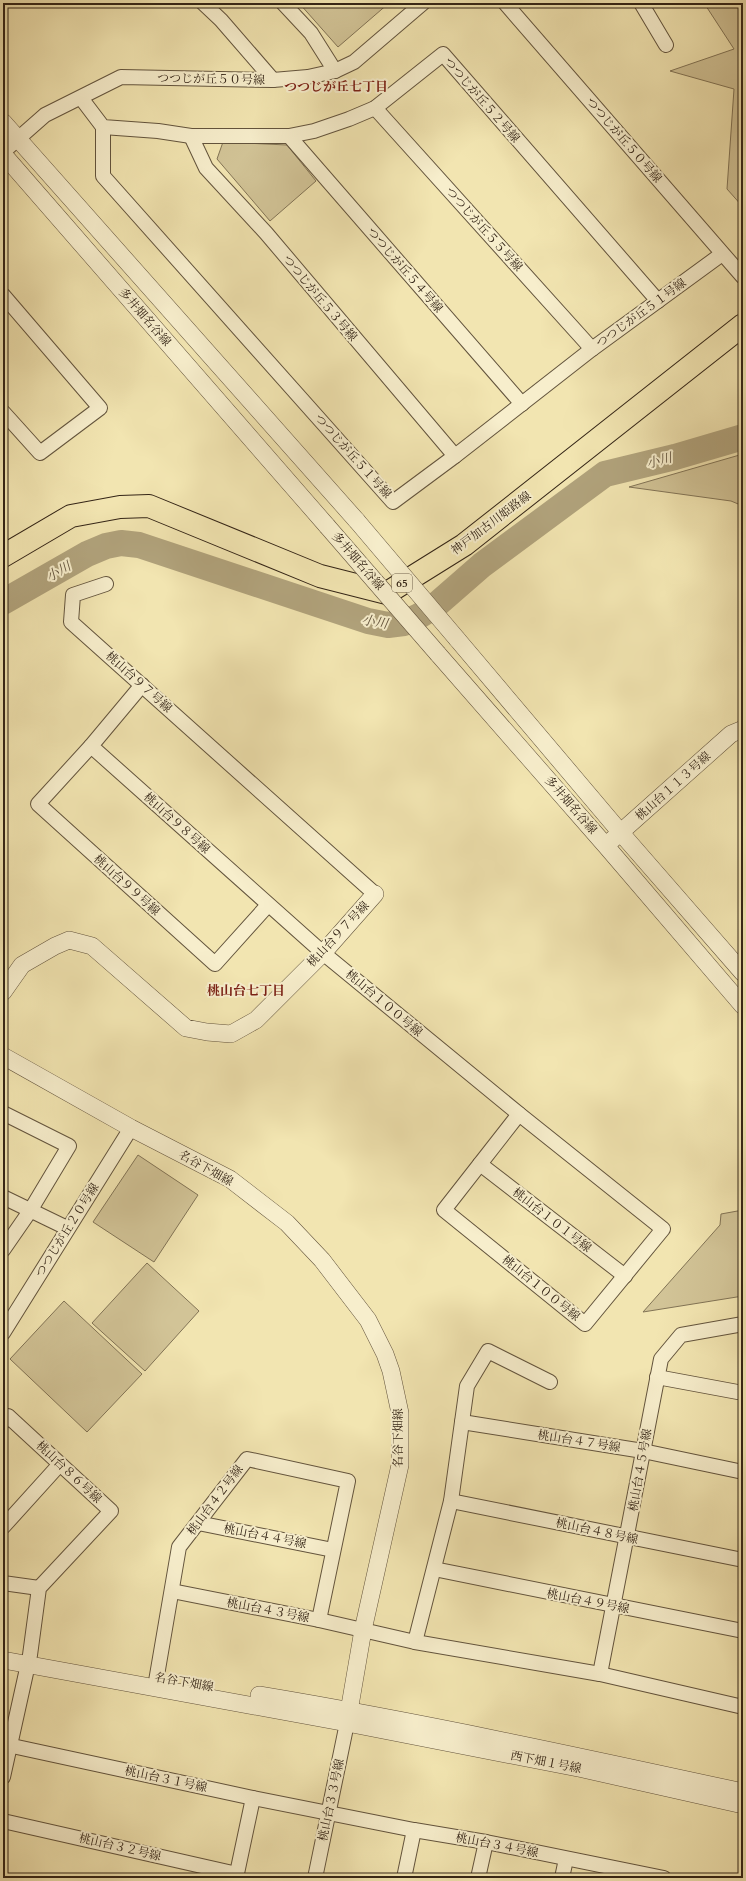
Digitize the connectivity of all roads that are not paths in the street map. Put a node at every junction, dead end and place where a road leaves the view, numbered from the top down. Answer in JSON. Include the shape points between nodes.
{"nodes":[{"id":1,"x":204,"y":3,"type":"edge"},
{"id":2,"x":283,"y":3,"type":"edge"},
{"id":3,"x":423,"y":3,"type":"edge"},
{"id":4,"x":505,"y":3,"type":"edge"},
{"id":5,"x":641,"y":3,"type":"edge"},
{"id":6,"x":666,"y":45,"type":"dead end"},
{"id":7,"x":335,"y":71,"type":"junction"},
{"id":8,"x":273,"y":80,"type":"junction"},
{"id":9,"x":81,"y":98,"type":"junction"},
{"id":10,"x":376,"y":108,"type":"junction"},
{"id":11,"x":3,"y":122,"type":"edge"},
{"id":12,"x":103,"y":127,"type":"junction"},
{"id":13,"x":191,"y":136,"type":"junction"},
{"id":14,"x":290,"y":136,"type":"junction"},
{"id":15,"x":17,"y":139,"type":"junction"},
{"id":16,"x":3,"y":153,"type":"edge"},
{"id":17,"x":722,"y":254,"type":"junction"},
{"id":18,"x":743,"y":277,"type":"edge"},
{"id":19,"x":3,"y":295,"type":"edge"},
{"id":20,"x":658,"y":301,"type":"junction"},
{"id":21,"x":743,"y":325,"type":"edge"},
{"id":22,"x":592,"y":349,"type":"junction"},
{"id":23,"x":522,"y":404,"type":"junction"},
{"id":24,"x":3,"y":412,"type":"edge"},
{"id":25,"x":455,"y":456,"type":"junction"},
{"id":26,"x":3,"y":556,"type":"edge"},
{"id":27,"x":106,"y":584,"type":"dead end"},
{"id":28,"x":142,"y":685,"type":"junction"},
{"id":29,"x":743,"y":730,"type":"edge"},
{"id":30,"x":91,"y":746,"type":"junction"},
{"id":31,"x":621,"y":833,"type":"junction"},
{"id":32,"x":606,"y":846,"type":"junction"},
{"id":33,"x":375,"y":894,"type":"joint"},
{"id":34,"x":268,"y":905,"type":"junction"},
{"id":35,"x":323,"y":952,"type":"junction"},
{"id":36,"x":743,"y":973,"type":"edge"},
{"id":37,"x":3,"y":992,"type":"edge"},
{"id":38,"x":743,"y":1006,"type":"edge"},
{"id":39,"x":3,"y":1056,"type":"edge"},
{"id":40,"x":3,"y":1112,"type":"edge"},
{"id":41,"x":518,"y":1114,"type":"junction"},
{"id":42,"x":131,"y":1128,"type":"junction"},
{"id":43,"x":480,"y":1164,"type":"junction"},
{"id":44,"x":3,"y":1197,"type":"edge"},
{"id":45,"x":30,"y":1211,"type":"junction"},
{"id":46,"x":67,"y":1228,"type":"junction"},
{"id":47,"x":3,"y":1250,"type":"edge"},
{"id":48,"x":625,"y":1276,"type":"junction"},
{"id":49,"x":743,"y":1324,"type":"edge"},
{"id":50,"x":3,"y":1333,"type":"edge"},
{"id":51,"x":656,"y":1377,"type":"junction"},
{"id":52,"x":550,"y":1382,"type":"dead end"},
{"id":53,"x":743,"y":1393,"type":"edge"},
{"id":54,"x":3,"y":1422,"type":"edge"},
{"id":55,"x":462,"y":1422,"type":"junction"},
{"id":56,"x":643,"y":1451,"type":"junction"},
{"id":57,"x":60,"y":1464,"type":"junction"},
{"id":58,"x":743,"y":1472,"type":"edge"},
{"id":59,"x":451,"y":1501,"type":"junction"},
{"id":60,"x":198,"y":1523,"type":"junction"},
{"id":61,"x":3,"y":1527,"type":"edge"},
{"id":62,"x":628,"y":1538,"type":"junction"},
{"id":63,"x":333,"y":1550,"type":"junction"},
{"id":64,"x":743,"y":1560,"type":"edge"},
{"id":65,"x":434,"y":1569,"type":"junction"},
{"id":66,"x":3,"y":1583,"type":"edge"},
{"id":67,"x":39,"y":1588,"type":"junction"},
{"id":68,"x":172,"y":1591,"type":"junction"},
{"id":69,"x":614,"y":1606,"type":"junction"},
{"id":70,"x":319,"y":1620,"type":"junction"},
{"id":71,"x":363,"y":1630,"type":"junction"},
{"id":72,"x":743,"y":1631,"type":"edge"},
{"id":73,"x":415,"y":1642,"type":"junction"},
{"id":74,"x":3,"y":1649,"type":"edge"},
{"id":75,"x":3,"y":1660,"type":"edge"},
{"id":76,"x":29,"y":1660,"type":"junction"},
{"id":77,"x":600,"y":1674,"type":"junction"},
{"id":78,"x":156,"y":1682,"type":"junction"},
{"id":79,"x":743,"y":1707,"type":"edge"},
{"id":80,"x":348,"y":1716,"type":"junction"},
{"id":81,"x":6,"y":1744,"type":"edge"},
{"id":82,"x":3,"y":1777,"type":"edge"},
{"id":83,"x":743,"y":1792,"type":"edge"},
{"id":84,"x":253,"y":1798,"type":"junction"},
{"id":85,"x":743,"y":1805,"type":"edge"},
{"id":86,"x":329,"y":1813,"type":"junction"},
{"id":87,"x":3,"y":1821,"type":"edge"},
{"id":88,"x":414,"y":1830,"type":"junction"},
{"id":89,"x":486,"y":1842,"type":"junction"},
{"id":90,"x":566,"y":1859,"type":"junction"},
{"id":91,"x":237,"y":1876,"type":"edge"},
{"id":92,"x":315,"y":1878,"type":"edge"},
{"id":93,"x":404,"y":1878,"type":"edge"},
{"id":94,"x":478,"y":1878,"type":"edge"},
{"id":95,"x":562,"y":1878,"type":"edge"},
{"id":96,"x":664,"y":1878,"type":"edge"}],
"edges":[{"from":1,"to":8,"type":"street"},
{"from":2,"to":7,"type":"street","via":[[312,33]]},
{"from":3,"to":7,"type":"street","name":"つつじが丘５０号線","via":[[354,62]]},
{"from":4,"to":17,"type":"street","name":"つつじが丘５０号線"},
{"from":5,"to":6,"type":"street"},
{"from":7,"to":8,"type":"street","name":"つつじが丘５０号線","via":[[308,77]]},
{"from":8,"to":9,"type":"street","name":"つつじが丘５０号線","via":[[121,77]]},
{"from":9,"to":12,"type":"street"},
{"from":9,"to":15,"type":"street","name":"つつじが丘５０号線","via":[[45,115]]},
{"from":10,"to":14,"type":"street","name":"つつじが丘５２号線","via":[[314,131]]},
{"from":10,"to":20,"type":"street","name":"つつじが丘５２号線","via":[[443,54]]},
{"from":10,"to":22,"type":"street","name":"つつじが丘５５号線"},
{"from":11,"to":15,"type":"street","name":"多井畑名谷線"},
{"from":12,"to":13,"type":"street","name":"つつじが丘５２号線"},
{"from":12,"to":25,"type":"street","name":"つつじが丘５１号線","via":[[103,176],[393,502]]},
{"from":13,"to":14,"type":"street","name":"つつじが丘５２号線"},
{"from":13,"to":25,"type":"street","name":"つつじが丘５３号線","via":[[206,168],[266,233]]},
{"from":14,"to":23,"type":"street","name":"つつじが丘５４号線"},
{"from":15,"to":16,"type":"street","name":"つつじが丘５０号線"},
{"from":15,"to":31,"type":"street","name":"多井畑名谷線","bridge":true,"via":[[358,521]]},
{"from":16,"to":32,"type":"street","name":"多井畑名谷線","bridge":true},
{"from":17,"to":18,"type":"street","name":"つつじが丘５０号線"},
{"from":17,"to":20,"type":"street","name":"つつじが丘５１号線"},
{"from":19,"to":24,"type":"street","via":[[100,408],[40,453]]},
{"from":20,"to":22,"type":"street","name":"つつじが丘５１号線"},
{"from":21,"to":26,"type":"main road","name":"神戸加古川姫路線","number":"65","via":[[464,545],[387,592],[320,576],[149,506],[71,516]]},
{"from":22,"to":23,"type":"street","name":"つつじが丘５１号線"},
{"from":23,"to":25,"type":"street","name":"つつじが丘５１号線"},
{"from":27,"to":28,"type":"street","name":"桃山台９７号線","via":[[73,595],[71,622]]},
{"from":28,"to":30,"type":"street"},
{"from":28,"to":33,"type":"street","name":"桃山台９７号線"},
{"from":29,"to":31,"type":"street","name":"桃山台１１３号線","via":[[731,734]]},
{"from":30,"to":34,"type":"street","name":"桃山台９８号線"},
{"from":30,"to":34,"type":"street","name":"桃山台９９号線","via":[[38,804],[215,964]]},
{"from":31,"to":32,"type":"street","name":"桃山台１１３号線"},
{"from":31,"to":36,"type":"street","name":"多井畑名谷線"},
{"from":32,"to":38,"type":"street","name":"多井畑名谷線"},
{"from":33,"to":35,"type":"street","name":"桃山台９７号線"},
{"from":34,"to":35,"type":"street","name":"桃山台９８号線"},
{"from":35,"to":37,"type":"street","name":"桃山台９７号線","via":[[256,1020],[231,1034],[186,1028],[92,946],[70,940],[22,965]]},
{"from":35,"to":41,"type":"street","name":"桃山台１００号線"},
{"from":39,"to":42,"type":"street","name":"名谷下畑線"},
{"from":40,"to":45,"type":"street","via":[[69,1146]]},
{"from":41,"to":43,"type":"street","name":"桃山台１００号線"},
{"from":41,"to":48,"type":"street","name":"桃山台１００号線","via":[[663,1229]]},
{"from":42,"to":46,"type":"street","name":"つつじが丘２０号線"},
{"from":42,"to":71,"type":"street","name":"名谷下畑線","via":[[230,1179],[286,1223],[322,1260],[368,1320],[385,1354],[400,1413],[400,1466]]},
{"from":43,"to":48,"type":"street","name":"桃山台１０１号線"},
{"from":43,"to":48,"type":"street","name":"桃山台１００号線","via":[[444,1210],[585,1324]]},
{"from":44,"to":45,"type":"street"},
{"from":45,"to":46,"type":"street"},
{"from":45,"to":47,"type":"street"},
{"from":46,"to":50,"type":"street","name":"つつじが丘２０号線"},
{"from":49,"to":51,"type":"street","name":"桃山台４５号線","via":[[681,1335],[661,1359]]},
{"from":51,"to":53,"type":"street"},
{"from":51,"to":56,"type":"street","name":"桃山台４５号線"},
{"from":52,"to":55,"type":"street","via":[[488,1351],[467,1386]]},
{"from":54,"to":57,"type":"street","name":"桃山台８６号線","via":[[8,1416]]},
{"from":55,"to":56,"type":"street","name":"桃山台４７号線"},
{"from":55,"to":59,"type":"street"},
{"from":56,"to":58,"type":"street","name":"桃山台４７号線"},
{"from":56,"to":62,"type":"street","name":"桃山台４５号線"},
{"from":57,"to":61,"type":"street"},
{"from":57,"to":67,"type":"street","name":"桃山台８６号線","via":[[112,1511]]},
{"from":59,"to":62,"type":"street","name":"桃山台４８号線"},
{"from":59,"to":65,"type":"street"},
{"from":60,"to":63,"type":"street","name":"桃山台４４号線"},
{"from":60,"to":63,"type":"street","name":"桃山台４２号線","via":[[247,1459],[348,1481]]},
{"from":60,"to":68,"type":"street","name":"桃山台４２号線","via":[[180,1547]]},
{"from":62,"to":64,"type":"street","name":"桃山台４８号線"},
{"from":62,"to":69,"type":"street","name":"桃山台４５号線"},
{"from":63,"to":70,"type":"street","name":"桃山台４２号線"},
{"from":65,"to":69,"type":"street","name":"桃山台４９号線"},
{"from":65,"to":73,"type":"street"},
{"from":66,"to":67,"type":"street"},
{"from":67,"to":76,"type":"street"},
{"from":68,"to":70,"type":"street","name":"桃山台４３号線"},
{"from":68,"to":78,"type":"street","name":"桃山台４２号線"},
{"from":69,"to":72,"type":"street","name":"桃山台４９号線"},
{"from":69,"to":77,"type":"street","name":"桃山台４５号線"},
{"from":70,"to":71,"type":"street","name":"桃山台４３号線"},
{"from":71,"to":73,"type":"street"},
{"from":71,"to":80,"type":"street","name":"名谷下畑線"},
{"from":73,"to":77,"type":"street"},
{"from":74,"to":76,"type":"street","name":"名谷下畑線"},
{"from":75,"to":76,"type":"street","name":"名谷下畑線"},
{"from":76,"to":78,"type":"street","name":"名谷下畑線"},
{"from":76,"to":81,"type":"street"},
{"from":77,"to":79,"type":"street"},
{"from":78,"to":80,"type":"street","name":"名谷下畑線"},
{"from":80,"to":83,"type":"street","name":"西下畑１号線","via":[[585,1757]]},
{"from":80,"to":85,"type":"street","name":"西下畑１号線"},
{"from":80,"to":86,"type":"street","name":"桃山台３３号線"},
{"from":81,"to":82,"type":"street"},
{"from":81,"to":84,"type":"street","name":"桃山台３１号線"},
{"from":84,"to":86,"type":"street","name":"桃山台３１号線"},
{"from":84,"to":91,"type":"street"},
{"from":86,"to":88,"type":"street","name":"桃山台３４号線"},
{"from":86,"to":92,"type":"street","name":"桃山台３３号線"},
{"from":87,"to":91,"type":"street","name":"桃山台３２号線"},
{"from":88,"to":89,"type":"street","name":"桃山台３４号線"},
{"from":88,"to":93,"type":"street"},
{"from":89,"to":90,"type":"street","name":"桃山台３４号線"},
{"from":89,"to":94,"type":"street"},
{"from":90,"to":95,"type":"street"},
{"from":90,"to":96,"type":"street","name":"桃山台３４号線"}]}
